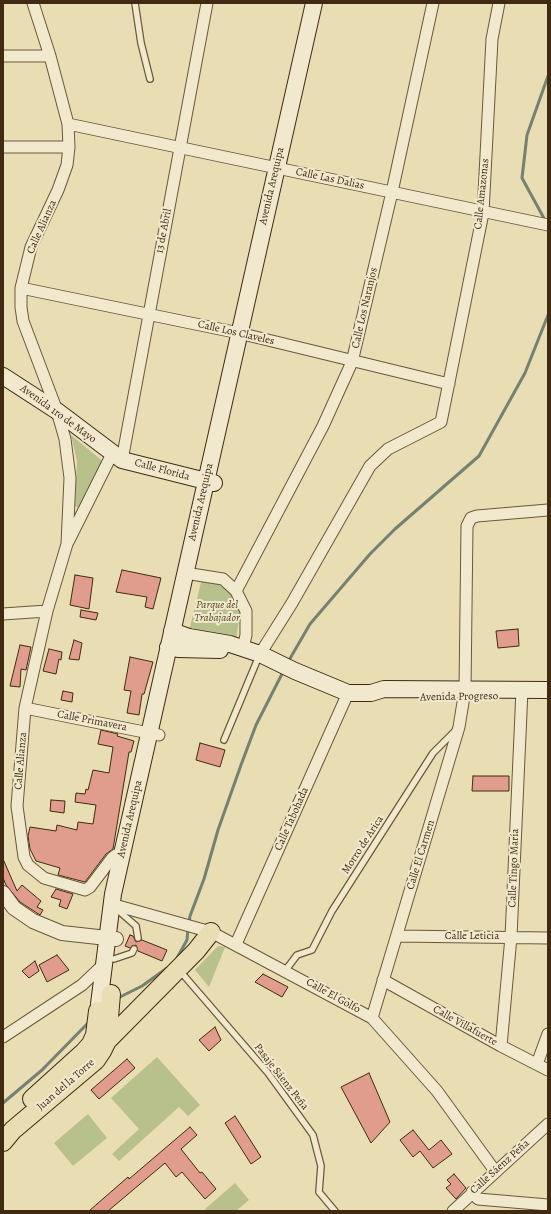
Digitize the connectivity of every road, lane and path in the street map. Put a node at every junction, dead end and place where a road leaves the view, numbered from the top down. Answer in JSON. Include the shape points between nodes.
{"nodes":[{"id":1,"x":32,"y":3,"type":"edge"},
{"id":2,"x":135,"y":3,"type":"edge"},
{"id":3,"x":207,"y":3,"type":"edge"},
{"id":4,"x":314,"y":3,"type":"edge"},
{"id":5,"x":324,"y":3,"type":"edge"},
{"id":6,"x":433,"y":3,"type":"edge"},
{"id":7,"x":499,"y":3,"type":"edge"},
{"id":8,"x":3,"y":56,"type":"edge"},
{"id":9,"x":50,"y":56,"type":"junction"},
{"id":10,"x":150,"y":79,"type":"dead end"},
{"id":11,"x":68,"y":124,"type":"junction"},
{"id":12,"x":3,"y":147,"type":"edge"},
{"id":13,"x":69,"y":147,"type":"junction"},
{"id":14,"x":180,"y":148,"type":"junction"},
{"id":15,"x":281,"y":169,"type":"junction"},
{"id":16,"x":392,"y":192,"type":"junction"},
{"id":17,"x":483,"y":213,"type":"junction"},
{"id":18,"x":548,"y":225,"type":"edge"},
{"id":19,"x":21,"y":288,"type":"junction"},
{"id":20,"x":148,"y":315,"type":"junction"},
{"id":21,"x":243,"y":334,"type":"junction"},
{"id":22,"x":352,"y":362,"type":"junction"},
{"id":23,"x":3,"y":376,"type":"edge"},
{"id":24,"x":449,"y":384,"type":"junction"},
{"id":25,"x":57,"y":411,"type":"junction"},
{"id":26,"x":117,"y":457,"type":"junction"},
{"id":27,"x":209,"y":482,"type":"junction"},
{"id":28,"x":548,"y":510,"type":"edge"},
{"id":29,"x":66,"y":544,"type":"junction"},
{"id":30,"x":189,"y":573,"type":"junction"},
{"id":31,"x":236,"y":591,"type":"junction"},
{"id":32,"x":47,"y":612,"type":"junction"},
{"id":33,"x":3,"y":614,"type":"edge"},
{"id":34,"x":175,"y":641,"type":"junction"},
{"id":35,"x":243,"y":648,"type":"junction"},
{"id":36,"x":262,"y":654,"type":"junction"},
{"id":37,"x":548,"y":690,"type":"edge"},
{"id":38,"x":348,"y":693,"type":"junction"},
{"id":39,"x":521,"y":693,"type":"junction"},
{"id":40,"x":465,"y":695,"type":"junction"},
{"id":41,"x":548,"y":696,"type":"edge"},
{"id":42,"x":25,"y":708,"type":"junction"},
{"id":43,"x":459,"y":727,"type":"junction"},
{"id":44,"x":154,"y":734,"type":"junction"},
{"id":45,"x":224,"y":740,"type":"dead end"},
{"id":46,"x":122,"y":854,"type":"junction"},
{"id":47,"x":3,"y":893,"type":"edge"},
{"id":48,"x":118,"y":908,"type":"junction"},
{"id":49,"x":204,"y":929,"type":"junction"},
{"id":50,"x":397,"y":936,"type":"junction"},
{"id":51,"x":511,"y":936,"type":"junction"},
{"id":52,"x":111,"y":938,"type":"junction"},
{"id":53,"x":138,"y":938,"type":"dead end"},
{"id":54,"x":548,"y":938,"type":"edge"},
{"id":55,"x":236,"y":944,"type":"junction"},
{"id":56,"x":134,"y":949,"type":"dead end"},
{"id":57,"x":109,"y":962,"type":"junction"},
{"id":58,"x":178,"y":969,"type":"junction"},
{"id":59,"x":285,"y":971,"type":"junction"},
{"id":60,"x":383,"y":980,"type":"junction"},
{"id":61,"x":104,"y":1008,"type":"junction"},
{"id":62,"x":372,"y":1018,"type":"junction"},
{"id":63,"x":548,"y":1034,"type":"edge"},
{"id":64,"x":3,"y":1037,"type":"edge"},
{"id":65,"x":107,"y":1041,"type":"junction"},
{"id":66,"x":501,"y":1046,"type":"junction"},
{"id":67,"x":537,"y":1064,"type":"junction"},
{"id":68,"x":548,"y":1070,"type":"edge"},
{"id":69,"x":3,"y":1124,"type":"edge"},
{"id":70,"x":548,"y":1124,"type":"edge"},
{"id":71,"x":3,"y":1142,"type":"edge"},
{"id":72,"x":495,"y":1171,"type":"junction"},
{"id":73,"x":472,"y":1192,"type":"junction"},
{"id":74,"x":548,"y":1205,"type":"edge"},
{"id":75,"x":335,"y":1211,"type":"edge"},
{"id":76,"x":453,"y":1211,"type":"edge"}],
"edges":[{"from":1,"to":9,"type":"street","name":"Calle Alianza"},
{"from":2,"to":10,"type":"lane"},
{"from":3,"to":14,"type":"street","name":"13 de Abril"},
{"from":4,"to":15,"type":"main road","name":"Avenida Arequipa"},
{"from":5,"to":15,"type":"main road","name":"Avenida Arequipa"},
{"from":6,"to":16,"type":"street","name":"Calle Los Naranjos"},
{"from":7,"to":17,"type":"street","name":"Calle Amazonas","via":[[492,39]]},
{"from":8,"to":9,"type":"street"},
{"from":9,"to":11,"type":"street","name":"Calle Alianza"},
{"from":11,"to":13,"type":"street","name":"Calle Alianza"},
{"from":11,"to":14,"type":"street","name":"Calle Las Dalias"},
{"from":12,"to":13,"type":"street"},
{"from":13,"to":19,"type":"street","name":"Calle Alianza","via":[[67,165],[31,247]]},
{"from":14,"to":15,"type":"street","name":"Calle Las Dalias"},
{"from":14,"to":20,"type":"street","name":"13 de Abril"},
{"from":15,"to":16,"type":"street","name":"Calle Las Dalias"},
{"from":15,"to":21,"type":"main road","name":"Avenida Arequipa"},
{"from":16,"to":17,"type":"street","name":"Calle Las Dalias"},
{"from":16,"to":22,"type":"street","name":"Calle Los Naranjos"},
{"from":17,"to":18,"type":"street","name":"Calle Las Dalias"},
{"from":17,"to":24,"type":"street","name":"Calle Amazonas"},
{"from":19,"to":20,"type":"street","name":"Calle Los Claveles"},
{"from":19,"to":25,"type":"street","name":"Calle Alianza","via":[[20,308],[23,321]]},
{"from":20,"to":21,"type":"street","name":"Calle Los Claveles"},
{"from":20,"to":26,"type":"street","name":"13 de Abril"},
{"from":21,"to":22,"type":"street","name":"Calle Los Claveles"},
{"from":21,"to":27,"type":"main road","name":"Avenida Arequipa"},
{"from":22,"to":24,"type":"street","name":"Calle Los Claveles"},
{"from":22,"to":31,"type":"street","name":"Calle Los Naranjos","via":[[323,426]]},
{"from":23,"to":25,"type":"main road","name":"Avenida 1ro de Mayo"},
{"from":24,"to":36,"type":"street","name":"Calle Amazonas","via":[[441,422],[388,449],[370,466]]},
{"from":25,"to":26,"type":"main road","name":"Avenida 1ro de Mayo"},
{"from":25,"to":29,"type":"street","name":"Calle Alianza","via":[[65,439],[70,478]]},
{"from":26,"to":27,"type":"main road","name":"Calle Florida"},
{"from":26,"to":29,"type":"street","name":"Calle Alianza"},
{"from":27,"to":30,"type":"main road","name":"Avenida Arequipa"},
{"from":28,"to":40,"type":"street","name":"Calle El Carmen","via":[[477,516],[471,518],[467,526]]},
{"from":29,"to":32,"type":"street","name":"Calle Alianza"},
{"from":30,"to":31,"type":"street","via":[[223,579]]},
{"from":30,"to":34,"type":"main road","name":"Avenida Arequipa"},
{"from":31,"to":35,"type":"street","via":[[246,611]]},
{"from":32,"to":33,"type":"street"},
{"from":32,"to":42,"type":"street","name":"Calle Alianza"},
{"from":34,"to":35,"type":"main road","name":"Avenida Progreso","via":[[231,650]]},
{"from":34,"to":44,"type":"main road","name":"Avenida Arequipa"},
{"from":35,"to":36,"type":"main road","name":"Avenida Progreso"},
{"from":36,"to":38,"type":"main road","name":"Avenida Progreso"},
{"from":36,"to":45,"type":"lane"},
{"from":37,"to":39,"type":"main road","name":"Avenida Progreso"},
{"from":38,"to":40,"type":"main road","name":"Avenida Progreso","via":[[371,693],[383,698]]},
{"from":38,"to":55,"type":"street","name":"Calle Tabohada"},
{"from":39,"to":40,"type":"main road","name":"Avenida Progreso"},
{"from":39,"to":41,"type":"main road","name":"Avenida Progreso"},
{"from":39,"to":51,"type":"street","name":"Calle Tingo María"},
{"from":40,"to":43,"type":"street","name":"Calle El Carmen"},
{"from":42,"to":44,"type":"street","name":"Calle Primavera"},
{"from":42,"to":46,"type":"street","name":"Calle Alianza","via":[[17,806],[24,857],[28,865],[44,878],[85,890],[112,858]]},
{"from":43,"to":50,"type":"street","name":"Calle El Carmen"},
{"from":43,"to":59,"type":"lane","name":"Morro de Arica","via":[[433,753],[332,911],[312,950],[297,955]]},
{"from":44,"to":46,"type":"main road","name":"Avenida Arequipa"},
{"from":44,"to":48,"type":"main road","name":"Avenida Arequipa"},
{"from":46,"to":48,"type":"main road","name":"Avenida Arequipa"},
{"from":47,"to":52,"type":"street","via":[[14,908],[33,921],[62,933]]},
{"from":48,"to":49,"type":"street","name":"Calle El Golfo"},
{"from":48,"to":52,"type":"main road","name":"Avenida Arequipa"},
{"from":48,"to":53,"type":"lane","via":[[136,926]]},
{"from":49,"to":55,"type":"street","name":"Calle El Golfo"},
{"from":49,"to":58,"type":"main road"},
{"from":50,"to":51,"type":"street","name":"Calle Leticia"},
{"from":50,"to":60,"type":"street","name":"Calle El Carmen"},
{"from":51,"to":54,"type":"street","name":"Calle Leticia"},
{"from":51,"to":66,"type":"street","name":"Calle Tingo María"},
{"from":52,"to":57,"type":"main road","name":"Avenida Arequipa"},
{"from":55,"to":59,"type":"street","name":"Calle El Golfo"},
{"from":56,"to":57,"type":"lane","via":[[132,953]]},
{"from":57,"to":61,"type":"main road","name":"Avenida Arequipa"},
{"from":57,"to":64,"type":"street","via":[[82,985]]},
{"from":58,"to":65,"type":"main road"},
{"from":58,"to":75,"type":"lane","name":"Pasaje Sáenz Peña","via":[[268,1073],[313,1135],[321,1166],[319,1192]]},
{"from":59,"to":62,"type":"street","name":"Calle El Golfo"},
{"from":60,"to":62,"type":"street","name":"Calle El Carmen"},
{"from":60,"to":66,"type":"street","name":"Calle Villafuerte"},
{"from":61,"to":65,"type":"main road","name":"Juan del la Torre"},
{"from":61,"to":69,"type":"main road","name":"Juan del la Torre","via":[[95,1035],[84,1052]]},
{"from":62,"to":72,"type":"street","name":"Calle El Golfo","via":[[437,1091]]},
{"from":63,"to":67,"type":"street"},
{"from":65,"to":71,"type":"main road","name":"Juan del la Torre","via":[[96,1060],[13,1130]]},
{"from":66,"to":67,"type":"street","name":"Calle Villafuerte"},
{"from":67,"to":68,"type":"street","name":"Calle Villafuerte"},
{"from":70,"to":72,"type":"street","name":"Calle Sáenz Peña"},
{"from":72,"to":73,"type":"street","name":"Calle Sáenz Peña"},
{"from":73,"to":74,"type":"street","via":[[478,1199]]},
{"from":73,"to":76,"type":"street","name":"Calle Sáenz Peña"}]}
